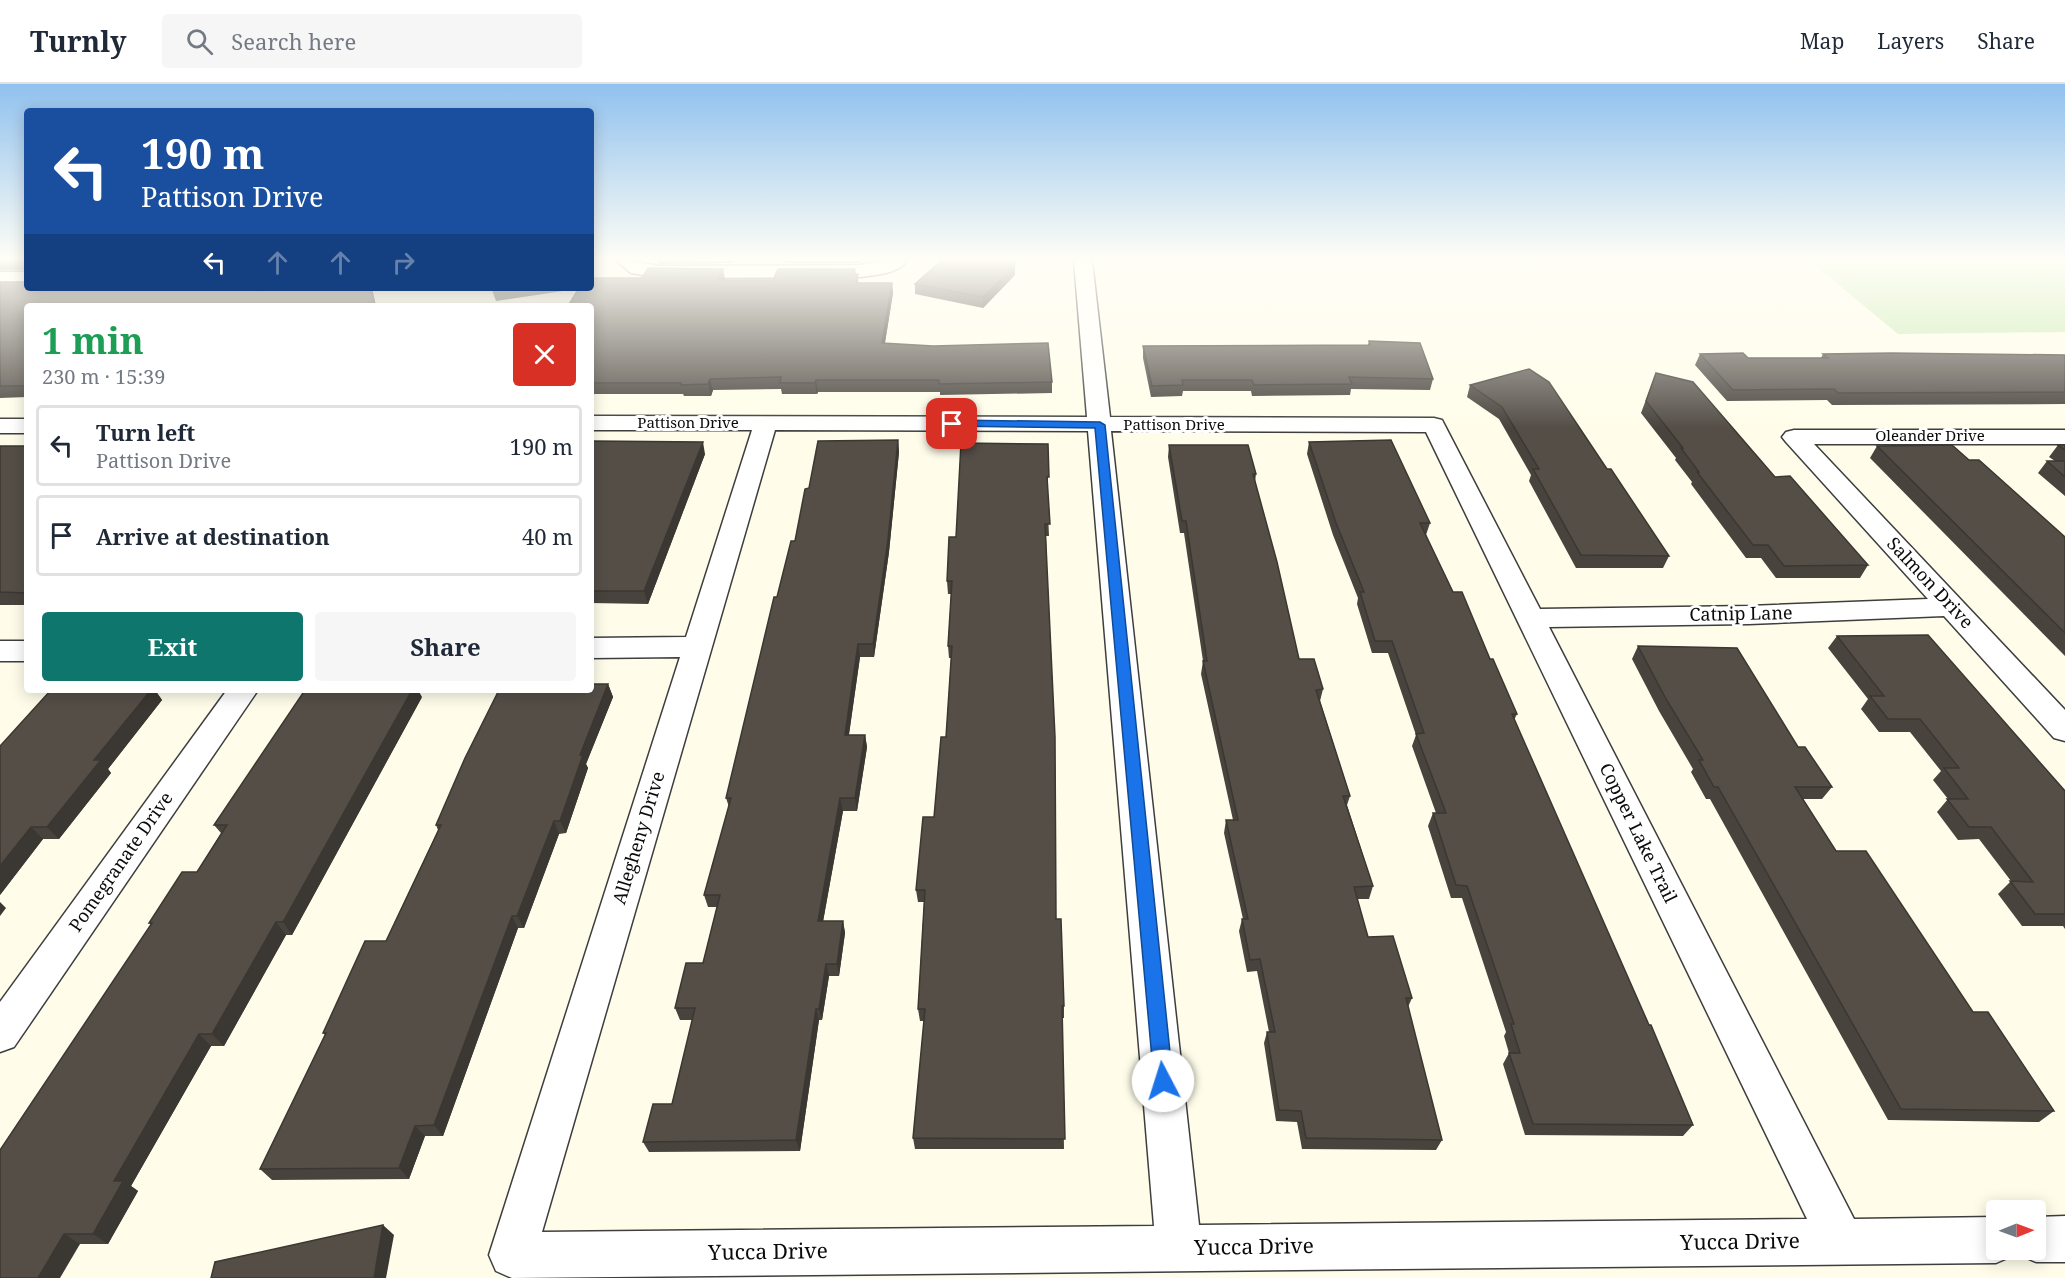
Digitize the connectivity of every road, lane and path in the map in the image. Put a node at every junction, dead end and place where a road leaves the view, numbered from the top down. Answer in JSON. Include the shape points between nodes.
{"nodes":[{"id":1,"x":1089,"y":317,"type":"edge"},
{"id":2,"x":594,"y":423,"type":"edge"},
{"id":3,"x":766,"y":423,"type":"junction"},
{"id":4,"x":1100,"y":425,"type":"junction"},
{"id":5,"x":1434,"y":425,"type":"joint"},
{"id":6,"x":0,"y":426,"type":"edge"},
{"id":7,"x":24,"y":426,"type":"edge"},
{"id":8,"x":2065,"y":436,"type":"edge"},
{"id":9,"x":1794,"y":437,"type":"joint"},
{"id":10,"x":1952,"y":607,"type":"junction"},
{"id":11,"x":1531,"y":618,"type":"junction"},
{"id":12,"x":594,"y":648,"type":"edge"},
{"id":13,"x":697,"y":648,"type":"junction"},
{"id":14,"x":0,"y":651,"type":"edge"},
{"id":15,"x":24,"y":651,"type":"edge"},
{"id":16,"x":241,"y":693,"type":"edge"},
{"id":17,"x":2065,"y":730,"type":"edge"},
{"id":18,"x":0,"y":1034,"type":"edge"},
{"id":19,"x":2046,"y":1239,"type":"edge"},
{"id":20,"x":2065,"y":1239,"type":"edge"},
{"id":21,"x":1986,"y":1240,"type":"edge"},
{"id":22,"x":1841,"y":1241,"type":"junction"},
{"id":23,"x":1179,"y":1248,"type":"junction"},
{"id":24,"x":512,"y":1254,"type":"joint"}],
"edges":[{"from":1,"to":4,"type":"street"},
{"from":2,"to":3,"type":"street","name":"Pattison Drive"},
{"from":3,"to":4,"type":"street","name":"Pattison Drive"},
{"from":3,"to":13,"type":"street","name":"Allegheny Drive"},
{"from":4,"to":5,"type":"street","name":"Pattison Drive"},
{"from":4,"to":23,"type":"street"},
{"from":5,"to":11,"type":"street","name":"Copper Lake Trail"},
{"from":6,"to":7,"type":"street"},
{"from":8,"to":9,"type":"street","name":"Oleander Drive"},
{"from":9,"to":10,"type":"street","name":"Salmon Drive"},
{"from":10,"to":11,"type":"street","name":"Catnip Lane"},
{"from":10,"to":17,"type":"street","name":"Salmon Drive"},
{"from":11,"to":22,"type":"street","name":"Copper Lake Trail"},
{"from":12,"to":13,"type":"street"},
{"from":13,"to":24,"type":"street","name":"Allegheny Drive"},
{"from":14,"to":15,"type":"street"},
{"from":16,"to":18,"type":"street","name":"Pomegranate Drive"},
{"from":19,"to":20,"type":"street"},
{"from":21,"to":22,"type":"street","name":"Yucca Drive"},
{"from":22,"to":23,"type":"street","name":"Yucca Drive"},
{"from":23,"to":24,"type":"street","name":"Yucca Drive"}]}
